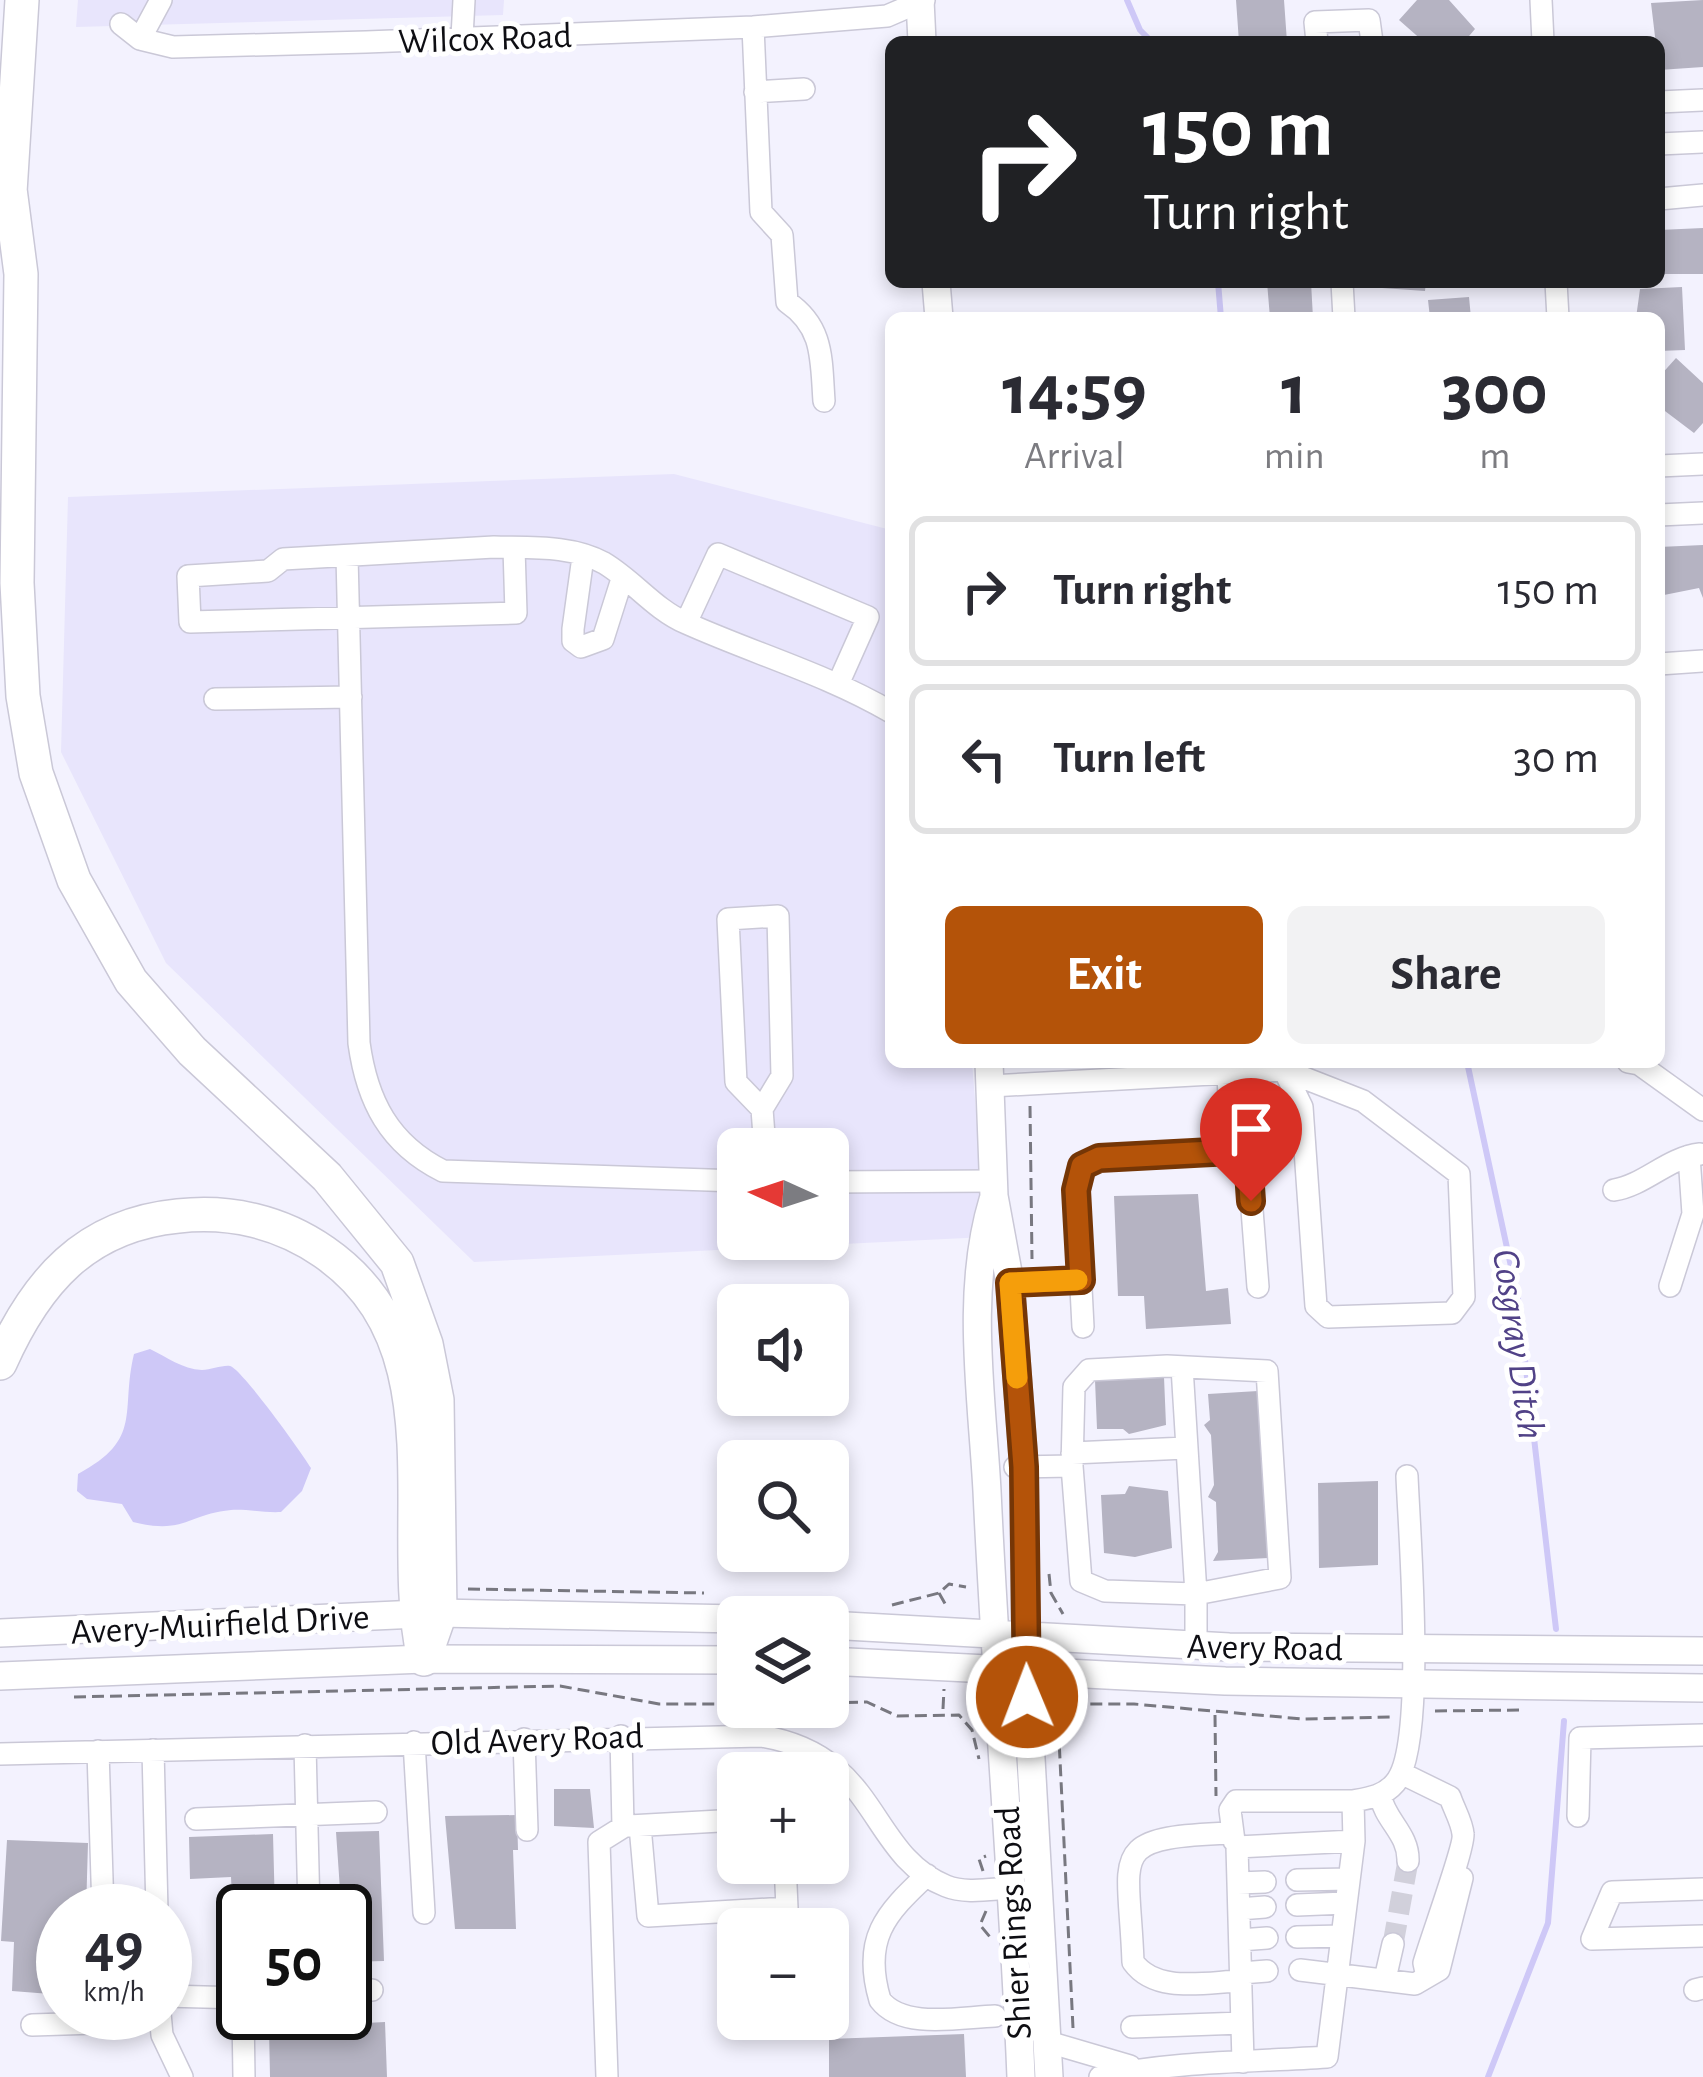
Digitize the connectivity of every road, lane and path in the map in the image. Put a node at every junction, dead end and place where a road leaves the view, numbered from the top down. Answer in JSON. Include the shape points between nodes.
{"nodes":[{"id":1,"x":22,"y":0,"type":"edge"},
{"id":2,"x":161,"y":0,"type":"edge"},
{"id":3,"x":464,"y":0,"type":"edge"},
{"id":4,"x":1541,"y":0,"type":"edge"},
{"id":5,"x":921,"y":1,"type":"edge"},
{"id":6,"x":121,"y":24,"type":"dead end"},
{"id":7,"x":753,"y":27,"type":"junction"},
{"id":8,"x":922,"y":36,"type":"edge"},
{"id":9,"x":1316,"y":36,"type":"edge"},
{"id":10,"x":1371,"y":36,"type":"edge"},
{"id":11,"x":1543,"y":36,"type":"edge"},
{"id":12,"x":462,"y":38,"type":"junction"},
{"id":13,"x":140,"y":39,"type":"junction"},
{"id":14,"x":804,"y":88,"type":"dead end"},
{"id":15,"x":755,"y":92,"type":"junction"},
{"id":16,"x":1703,"y":100,"type":"edge"},
{"id":17,"x":1665,"y":102,"type":"edge"},
{"id":18,"x":1703,"y":142,"type":"edge"},
{"id":19,"x":1665,"y":144,"type":"edge"},
{"id":20,"x":10,"y":189,"type":"junction"},
{"id":21,"x":1703,"y":196,"type":"edge"},
{"id":22,"x":1665,"y":199,"type":"edge"},
{"id":23,"x":0,"y":343,"type":"edge"},
{"id":24,"x":824,"y":401,"type":"dead end"},
{"id":25,"x":1703,"y":464,"type":"edge"},
{"id":26,"x":1665,"y":466,"type":"edge"},
{"id":27,"x":1703,"y":513,"type":"edge"},
{"id":28,"x":1665,"y":515,"type":"edge"},
{"id":29,"x":514,"y":548,"type":"junction"},
{"id":30,"x":347,"y":556,"type":"junction"},
{"id":31,"x":583,"y":557,"type":"junction"},
{"id":32,"x":622,"y":579,"type":"junction"},
{"id":33,"x":350,"y":617,"type":"junction"},
{"id":34,"x":686,"y":623,"type":"junction"},
{"id":35,"x":1703,"y":661,"type":"edge"},
{"id":36,"x":1665,"y":664,"type":"edge"},
{"id":37,"x":839,"y":682,"type":"junction"},
{"id":38,"x":350,"y":697,"type":"junction"},
{"id":39,"x":214,"y":699,"type":"dead end"},
{"id":40,"x":885,"y":709,"type":"edge"},
{"id":41,"x":1645,"y":1068,"type":"edge"},
{"id":42,"x":1177,"y":1069,"type":"edge"},
{"id":43,"x":1284,"y":1070,"type":"junction"},
{"id":44,"x":1228,"y":1073,"type":"junction"},
{"id":45,"x":990,"y":1074,"type":"edge"},
{"id":46,"x":1030,"y":1084,"type":"junction"},
{"id":47,"x":762,"y":1109,"type":"junction"},
{"id":48,"x":1703,"y":1110,"type":"edge"},
{"id":49,"x":763,"y":1128,"type":"edge"},
{"id":50,"x":1231,"y":1151,"type":"junction"},
{"id":51,"x":1696,"y":1155,"type":"edge"},
{"id":52,"x":717,"y":1179,"type":"edge"},
{"id":53,"x":849,"y":1183,"type":"edge"},
{"id":54,"x":994,"y":1189,"type":"junction"},
{"id":55,"x":1614,"y":1190,"type":"dead end"},
{"id":56,"x":1081,"y":1280,"type":"junction"},
{"id":57,"x":1022,"y":1283,"type":"junction"},
{"id":58,"x":1670,"y":1286,"type":"dead end"},
{"id":59,"x":1258,"y":1287,"type":"dead end"},
{"id":60,"x":980,"y":1310,"type":"junction"},
{"id":61,"x":1083,"y":1327,"type":"dead end"},
{"id":62,"x":0,"y":1363,"type":"edge"},
{"id":63,"x":1182,"y":1367,"type":"junction"},
{"id":64,"x":1186,"y":1448,"type":"junction"},
{"id":65,"x":1072,"y":1459,"type":"junction"},
{"id":66,"x":1019,"y":1467,"type":"junction"},
{"id":67,"x":1407,"y":1476,"type":"dead end"},
{"id":68,"x":1048,"y":1565,"type":"dead end"},
{"id":69,"x":1196,"y":1594,"type":"junction"},
{"id":70,"x":427,"y":1613,"type":"junction"},
{"id":71,"x":717,"y":1619,"type":"edge"},
{"id":72,"x":849,"y":1627,"type":"edge"},
{"id":73,"x":4,"y":1633,"type":"edge"},
{"id":74,"x":1012,"y":1639,"type":"junction"},
{"id":75,"x":1073,"y":1642,"type":"junction"},
{"id":76,"x":1196,"y":1646,"type":"junction"},
{"id":77,"x":1413,"y":1647,"type":"junction"},
{"id":78,"x":1703,"y":1652,"type":"edge"},
{"id":79,"x":424,"y":1659,"type":"junction"},
{"id":80,"x":717,"y":1660,"type":"edge"},
{"id":81,"x":849,"y":1661,"type":"edge"},
{"id":82,"x":993,"y":1668,"type":"junction"},
{"id":83,"x":1026,"y":1670,"type":"junction"},
{"id":84,"x":1072,"y":1672,"type":"junction"},
{"id":85,"x":4,"y":1675,"type":"edge"},
{"id":86,"x":1413,"y":1683,"type":"junction"},
{"id":87,"x":1703,"y":1688,"type":"edge"},
{"id":88,"x":74,"y":1697,"type":"dead end"},
{"id":89,"x":849,"y":1702,"type":"edge"},
{"id":90,"x":717,"y":1704,"type":"edge"},
{"id":91,"x":1077,"y":1704,"type":"junction"},
{"id":92,"x":1522,"y":1710,"type":"dead end"},
{"id":93,"x":943,"y":1711,"type":"dead end"},
{"id":94,"x":1215,"y":1714,"type":"junction"},
{"id":95,"x":1411,"y":1714,"type":"junction"},
{"id":96,"x":1703,"y":1735,"type":"edge"},
{"id":97,"x":621,"y":1736,"type":"junction"},
{"id":98,"x":524,"y":1738,"type":"junction"},
{"id":99,"x":414,"y":1742,"type":"junction"},
{"id":100,"x":305,"y":1745,"type":"junction"},
{"id":101,"x":153,"y":1750,"type":"junction"},
{"id":102,"x":98,"y":1751,"type":"junction"},
{"id":103,"x":0,"y":1754,"type":"edge"},
{"id":104,"x":1401,"y":1773,"type":"junction"},
{"id":105,"x":1380,"y":1795,"type":"junction"},
{"id":106,"x":1353,"y":1802,"type":"junction"},
{"id":107,"x":376,"y":1812,"type":"dead end"},
{"id":108,"x":307,"y":1815,"type":"junction"},
{"id":109,"x":1578,"y":1816,"type":"dead end"},
{"id":110,"x":196,"y":1819,"type":"dead end"},
{"id":111,"x":717,"y":1821,"type":"edge"},
{"id":112,"x":631,"y":1826,"type":"junction"},
{"id":113,"x":527,"y":1830,"type":"dead end"},
{"id":114,"x":1228,"y":1838,"type":"junction"},
{"id":115,"x":1354,"y":1841,"type":"junction"},
{"id":116,"x":1408,"y":1862,"type":"tunnel mouth"},
{"id":117,"x":927,"y":1875,"type":"junction"},
{"id":118,"x":1349,"y":1879,"type":"junction"},
{"id":119,"x":1297,"y":1880,"type":"dead end"},
{"id":120,"x":1265,"y":1882,"type":"dead end"},
{"id":121,"x":1238,"y":1883,"type":"junction"},
{"id":122,"x":102,"y":1884,"type":"edge"},
{"id":123,"x":156,"y":1884,"type":"edge"},
{"id":124,"x":308,"y":1884,"type":"edge"},
{"id":125,"x":785,"y":1884,"type":"edge"},
{"id":126,"x":1012,"y":1888,"type":"junction"},
{"id":127,"x":1703,"y":1888,"type":"edge"},
{"id":128,"x":1346,"y":1903,"type":"junction"},
{"id":129,"x":1297,"y":1906,"type":"dead end"},
{"id":130,"x":1265,"y":1907,"type":"dead end"},
{"id":131,"x":1239,"y":1909,"type":"junction"},
{"id":132,"x":424,"y":1913,"type":"dead end"},
{"id":133,"x":1297,"y":1936,"type":"dead end"},
{"id":134,"x":1342,"y":1936,"type":"junction"},
{"id":135,"x":1703,"y":1936,"type":"edge"},
{"id":136,"x":1267,"y":1938,"type":"dead end"},
{"id":137,"x":1240,"y":1940,"type":"junction"},
{"id":138,"x":1393,"y":1944,"type":"tunnel mouth"},
{"id":139,"x":1300,"y":1970,"type":"dead end"},
{"id":140,"x":1267,"y":1971,"type":"dead end"},
{"id":141,"x":1337,"y":1972,"type":"junction"},
{"id":142,"x":1241,"y":1977,"type":"junction"},
{"id":143,"x":1385,"y":1979,"type":"junction"},
{"id":144,"x":995,"y":2016,"type":"dead end"},
{"id":145,"x":1243,"y":2023,"type":"junction"},
{"id":146,"x":32,"y":2025,"type":"dead end"},
{"id":147,"x":36,"y":2025,"type":"edge"},
{"id":148,"x":1132,"y":2027,"type":"dead end"},
{"id":149,"x":161,"y":2040,"type":"edge"},
{"id":150,"x":167,"y":2040,"type":"edge"},
{"id":151,"x":243,"y":2040,"type":"edge"},
{"id":152,"x":1061,"y":2046,"type":"junction"},
{"id":153,"x":1244,"y":2062,"type":"junction"},
{"id":154,"x":1142,"y":2068,"type":"junction"},
{"id":155,"x":160,"y":2077,"type":"edge"},
{"id":156,"x":182,"y":2077,"type":"edge"},
{"id":157,"x":244,"y":2077,"type":"edge"},
{"id":158,"x":607,"y":2077,"type":"edge"},
{"id":159,"x":1021,"y":2077,"type":"edge"},
{"id":160,"x":1049,"y":2077,"type":"edge"},
{"id":161,"x":1100,"y":2077,"type":"edge"}],
"edges":[{"from":1,"to":20,"type":"highway"},
{"from":2,"to":13,"type":"street"},
{"from":3,"to":12,"type":"street"},
{"from":4,"to":11,"type":"street"},
{"from":5,"to":7,"type":"street","name":"Wilcox Road","via":[[887,16]]},
{"from":5,"to":8,"type":"main road"},
{"from":6,"to":13,"type":"street"},
{"from":7,"to":12,"type":"street","name":"Wilcox Road"},
{"from":7,"to":15,"type":"street"},
{"from":9,"to":10,"type":"street","via":[[1315,22],[1369,20]]},
{"from":12,"to":13,"type":"street","name":"Wilcox Road","via":[[173,47]]},
{"from":14,"to":15,"type":"street"},
{"from":15,"to":24,"type":"street","via":[[760,212],[782,235],[787,302],[808,317],[820,340]]},
{"from":16,"to":17,"type":"street"},
{"from":18,"to":19,"type":"street"},
{"from":20,"to":23,"type":"highway"},
{"from":20,"to":70,"type":"highway","via":[[21,274],[17,583],[36,773],[74,880],[131,981],[192,1051],[327,1177],[397,1263],[437,1400]]},
{"from":21,"to":22,"type":"street"},
{"from":25,"to":26,"type":"street"},
{"from":27,"to":28,"type":"street"},
{"from":29,"to":30,"type":"street"},
{"from":29,"to":31,"type":"street"},
{"from":29,"to":33,"type":"street","via":[[516,613]]},
{"from":30,"to":33,"type":"street"},
{"from":30,"to":33,"type":"street","via":[[188,576],[190,622]]},
{"from":31,"to":32,"type":"street"},
{"from":31,"to":32,"type":"street","via":[[573,629],[581,646],[603,639]]},
{"from":32,"to":34,"type":"street"},
{"from":33,"to":38,"type":"street"},
{"from":34,"to":37,"type":"street"},
{"from":34,"to":37,"type":"street","via":[[718,554],[868,617]]},
{"from":35,"to":36,"type":"street"},
{"from":37,"to":40,"type":"street"},
{"from":38,"to":39,"type":"street"},
{"from":38,"to":52,"type":"street","via":[[359,1043],[379,1117],[419,1159],[443,1171]]},
{"from":41,"to":48,"type":"street"},
{"from":42,"to":44,"type":"street"},
{"from":42,"to":46,"type":"street"},
{"from":43,"to":43,"type":"street","via":[[1302,1107],[1316,1306],[1328,1317],[1452,1313],[1464,1297],[1459,1174],[1363,1101]]},
{"from":43,"to":44,"type":"street"},
{"from":44,"to":50,"type":"street"},
{"from":45,"to":46,"type":"street"},
{"from":45,"to":54,"type":"main road","name":"Shier Rings Road"},
{"from":46,"to":57,"type":"path"},
{"from":47,"to":47,"type":"street","via":[[782,1076],[778,916],[728,919],[736,1082]]},
{"from":47,"to":49,"type":"street"},
{"from":50,"to":56,"type":"street","via":[[1099,1158],[1082,1166]]},
{"from":50,"to":59,"type":"street","via":[[1248,1158]]},
{"from":51,"to":55,"type":"street"},
{"from":51,"to":58,"type":"street","via":[[1693,1214]]},
{"from":53,"to":54,"type":"street"},
{"from":54,"to":57,"type":"main road","name":"Shier Rings Road"},
{"from":54,"to":60,"type":"main road","name":"Shier Rings Road","via":[[980,1243]]},
{"from":56,"to":57,"type":"street"},
{"from":56,"to":61,"type":"street"},
{"from":57,"to":66,"type":"main road","name":"Shier Rings Road"},
{"from":60,"to":66,"type":"main road","via":[[1002,1347]]},
{"from":60,"to":74,"type":"main road","name":"Shier Rings Road"},
{"from":62,"to":70,"type":"highway","via":[[41,1285],[114,1230],[204,1213],[278,1226],[309,1242],[362,1286],[401,1352]]},
{"from":63,"to":64,"type":"street"},
{"from":63,"to":65,"type":"street","via":[[1078,1377]]},
{"from":63,"to":69,"type":"street","via":[[1267,1371],[1280,1578]]},
{"from":64,"to":65,"type":"street"},
{"from":64,"to":69,"type":"street"},
{"from":65,"to":66,"type":"street"},
{"from":65,"to":69,"type":"street","via":[[1081,1581],[1106,1591]]},
{"from":66,"to":74,"type":"main road","name":"Shier Rings Road"},
{"from":67,"to":77,"type":"street"},
{"from":68,"to":75,"type":"path","via":[[1058,1612],[1074,1622]]},
{"from":69,"to":76,"type":"street"},
{"from":70,"to":71,"type":"main road"},
{"from":70,"to":73,"type":"main road","name":"Avery-Muirfield Drive"},
{"from":70,"to":79,"type":"highway"},
{"from":72,"to":74,"type":"main road","name":"Avery Road"},
{"from":74,"to":75,"type":"main road","name":"Avery Road"},
{"from":74,"to":82,"type":"main road","name":"Shier Rings Road"},
{"from":74,"to":83,"type":"main road","name":"Shier Rings Road"},
{"from":75,"to":76,"type":"main road","name":"Avery Road"},
{"from":76,"to":77,"type":"main road","name":"Avery Road"},
{"from":77,"to":78,"type":"main road","name":"Avery Road"},
{"from":77,"to":86,"type":"street"},
{"from":79,"to":80,"type":"main road"},
{"from":79,"to":85,"type":"main road","name":"Avery-Muirfield Drive"},
{"from":81,"to":82,"type":"main road","name":"Avery Road"},
{"from":82,"to":83,"type":"main road","name":"Avery Road"},
{"from":82,"to":126,"type":"main road","name":"Shier Rings Road"},
{"from":83,"to":84,"type":"main road","name":"Avery Road"},
{"from":83,"to":152,"type":"main road","name":"Shier Rings Road"},
{"from":84,"to":86,"type":"main road","name":"Avery Road"},
{"from":84,"to":91,"type":"path"},
{"from":86,"to":87,"type":"main road","name":"Avery Road"},
{"from":86,"to":95,"type":"street"},
{"from":88,"to":90,"type":"path","via":[[560,1686]]},
{"from":89,"to":93,"type":"path","via":[[897,1716]]},
{"from":91,"to":94,"type":"path"},
{"from":91,"to":152,"type":"path","via":[[1059,1738]]},
{"from":92,"to":95,"type":"path"},
{"from":94,"to":95,"type":"path"},
{"from":94,"to":114,"type":"path"},
{"from":95,"to":104,"type":"street"},
{"from":96,"to":109,"type":"street","via":[[1580,1738]]},
{"from":97,"to":98,"type":"street","name":"Old Avery Road"},
{"from":97,"to":112,"type":"street"},
{"from":97,"to":117,"type":"street","name":"Old Avery Road","via":[[735,1733],[814,1750],[850,1779]]},
{"from":98,"to":99,"type":"street","name":"Old Avery Road"},
{"from":98,"to":113,"type":"street"},
{"from":99,"to":100,"type":"street","name":"Old Avery Road"},
{"from":99,"to":132,"type":"street"},
{"from":100,"to":101,"type":"street","name":"Old Avery Road"},
{"from":100,"to":108,"type":"street"},
{"from":101,"to":102,"type":"street","name":"Old Avery Road"},
{"from":101,"to":123,"type":"street"},
{"from":102,"to":103,"type":"street","name":"Old Avery Road"},
{"from":102,"to":122,"type":"street"},
{"from":104,"to":105,"type":"street"},
{"from":104,"to":143,"type":"street","via":[[1450,1797],[1463,1835],[1426,1977],[1415,1984]]},
{"from":105,"to":106,"type":"street"},
{"from":105,"to":116,"type":"street"},
{"from":106,"to":114,"type":"street","via":[[1236,1802]]},
{"from":106,"to":115,"type":"street"},
{"from":107,"to":108,"type":"street"},
{"from":108,"to":110,"type":"street"},
{"from":108,"to":124,"type":"street"},
{"from":111,"to":112,"type":"street"},
{"from":112,"to":125,"type":"street","via":[[648,1916],[787,1908]]},
{"from":112,"to":158,"type":"street","via":[[599,1842]]},
{"from":114,"to":115,"type":"street"},
{"from":114,"to":121,"type":"street"},
{"from":114,"to":142,"type":"street","via":[[1155,1836],[1136,1848],[1133,1962],[1142,1975],[1168,1983]]},
{"from":115,"to":118,"type":"street"},
{"from":117,"to":126,"type":"street","via":[[962,1890]]},
{"from":117,"to":144,"type":"street","via":[[880,1925],[880,2000],[912,2018]]},
{"from":118,"to":119,"type":"street"},
{"from":118,"to":128,"type":"street"},
{"from":120,"to":121,"type":"street"},
{"from":121,"to":131,"type":"street"},
{"from":126,"to":159,"type":"main road","name":"Shier Rings Road"},
{"from":127,"to":135,"type":"street","via":[[1612,1892],[1592,1939]]},
{"from":128,"to":129,"type":"street"},
{"from":128,"to":134,"type":"street"},
{"from":130,"to":131,"type":"street"},
{"from":131,"to":137,"type":"street"},
{"from":133,"to":134,"type":"street"},
{"from":134,"to":141,"type":"street"},
{"from":136,"to":137,"type":"street"},
{"from":137,"to":142,"type":"street"},
{"from":138,"to":143,"type":"street"},
{"from":139,"to":141,"type":"street"},
{"from":140,"to":142,"type":"street"},
{"from":141,"to":143,"type":"street"},
{"from":141,"to":153,"type":"street","via":[[1327,2057]]},
{"from":142,"to":145,"type":"street"},
{"from":145,"to":148,"type":"street"},
{"from":145,"to":153,"type":"street"},
{"from":146,"to":147,"type":"street"},
{"from":149,"to":155,"type":"street"},
{"from":150,"to":156,"type":"street"},
{"from":151,"to":157,"type":"street"},
{"from":152,"to":154,"type":"street"},
{"from":152,"to":160,"type":"main road","name":"Shier Rings Road"},
{"from":153,"to":154,"type":"street"},
{"from":154,"to":161,"type":"street"}]}
